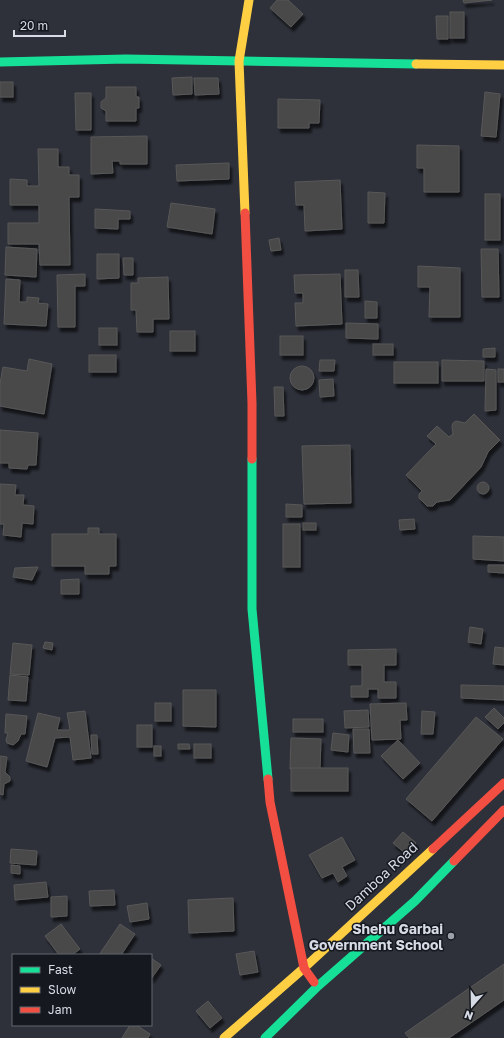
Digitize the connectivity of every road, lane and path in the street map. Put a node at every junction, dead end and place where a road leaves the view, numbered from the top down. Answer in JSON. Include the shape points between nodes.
{"nodes":[{"id":1,"x":249,"y":0,"type":"edge"},
{"id":2,"x":238,"y":61,"type":"junction"},
{"id":3,"x":0,"y":62,"type":"edge"},
{"id":4,"x":504,"y":65,"type":"edge"},
{"id":5,"x":504,"y":783,"type":"edge"},
{"id":6,"x":504,"y":810,"type":"edge"},
{"id":7,"x":304,"y":968,"type":"junction"},
{"id":8,"x":318,"y":986,"type":"junction"},
{"id":9,"x":224,"y":1038,"type":"edge"},
{"id":10,"x":265,"y":1038,"type":"edge"}],
"edges":[{"from":1,"to":2,"type":"street"},
{"from":2,"to":3,"type":"street","via":[[126,59]]},
{"from":2,"to":4,"type":"street"},
{"from":2,"to":7,"type":"street","via":[[252,403],[252,609],[270,802]]},
{"from":5,"to":7,"type":"street","name":"Damboa Road"},
{"from":6,"to":8,"type":"street","via":[[415,901]]},
{"from":7,"to":8,"type":"street"},
{"from":7,"to":9,"type":"street","name":"Damboa Road"},
{"from":8,"to":10,"type":"street"}]}
